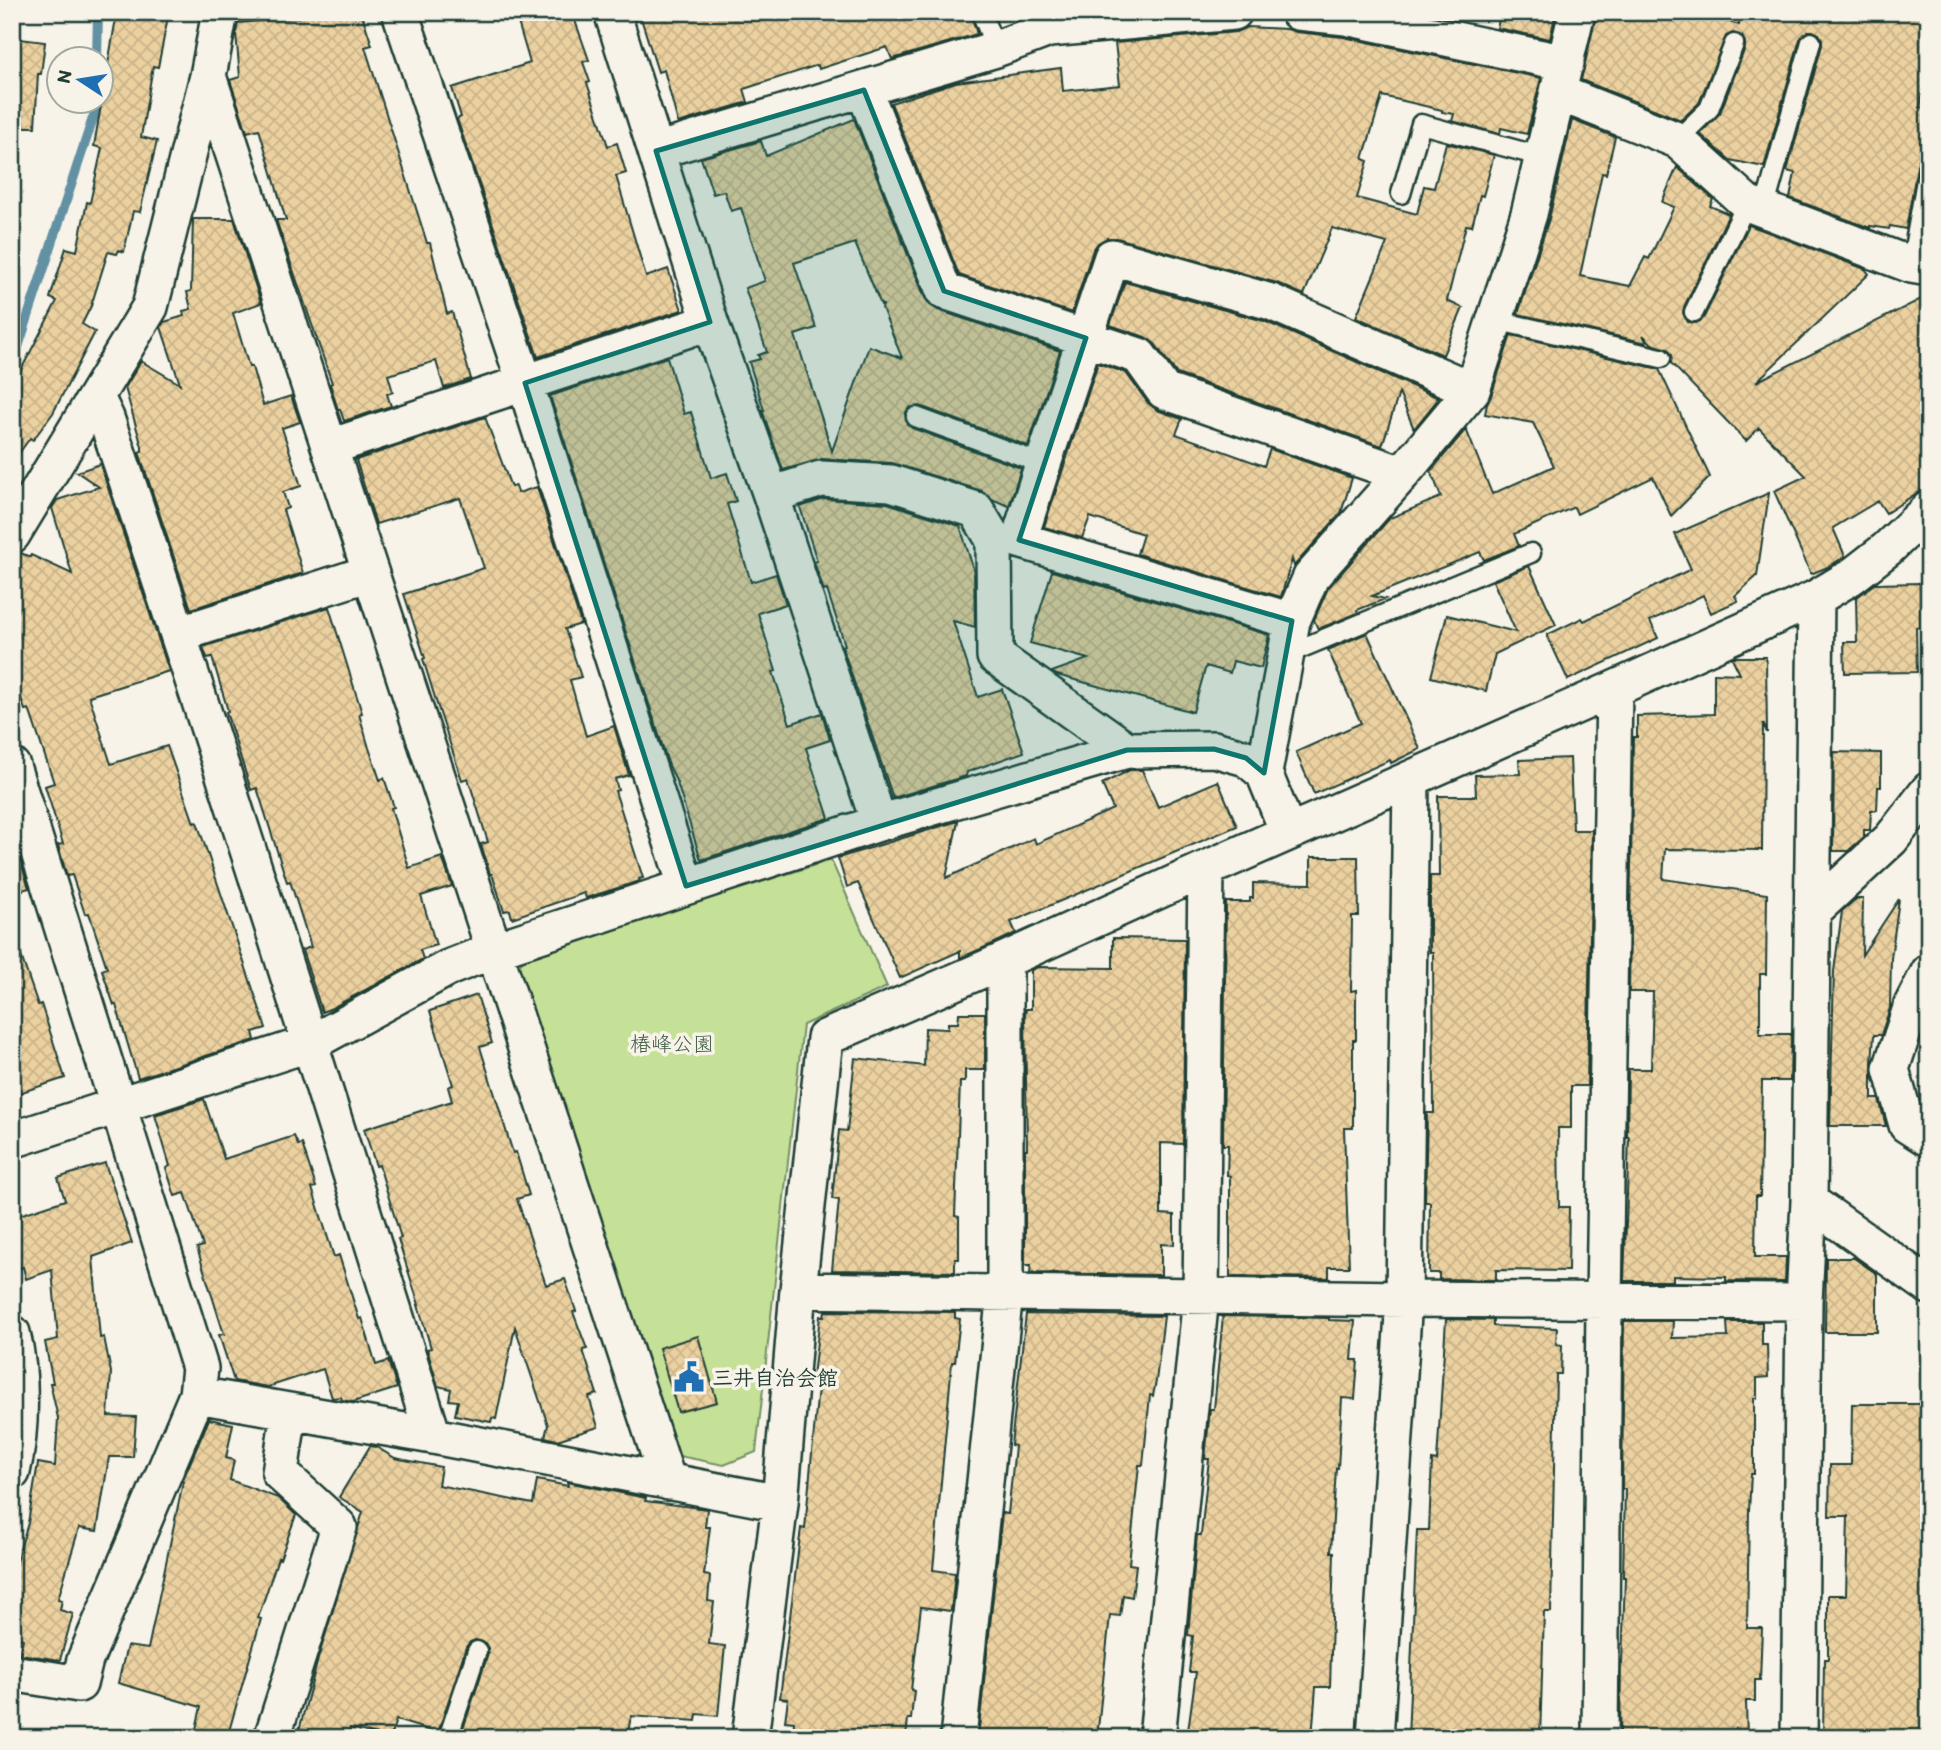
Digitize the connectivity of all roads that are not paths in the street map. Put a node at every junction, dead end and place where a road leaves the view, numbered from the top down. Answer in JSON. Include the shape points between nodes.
{"nodes":[{"id":1,"x":220,"y":12,"type":"edge"},
{"id":2,"x":400,"y":12,"type":"edge"},
{"id":3,"x":612,"y":12,"type":"edge"},
{"id":4,"x":981,"y":12,"type":"edge"},
{"id":5,"x":1234,"y":12,"type":"edge"},
{"id":6,"x":1298,"y":12,"type":"edge"},
{"id":7,"x":1577,"y":12,"type":"edge"},
{"id":8,"x":1054,"y":20,"type":"edge"},
{"id":9,"x":1811,"y":42,"type":"dead end"},
{"id":10,"x":1734,"y":44,"type":"dead end"},
{"id":11,"x":996,"y":49,"type":"junction"},
{"id":12,"x":208,"y":76,"type":"junction"},
{"id":13,"x":1563,"y":78,"type":"junction"},
{"id":14,"x":864,"y":90,"type":"junction"},
{"id":15,"x":1678,"y":140,"type":"junction"},
{"id":16,"x":656,"y":151,"type":"junction"},
{"id":17,"x":1543,"y":157,"type":"junction"},
{"id":18,"x":1929,"y":163,"type":"edge"},
{"id":19,"x":1401,"y":194,"type":"dead end"},
{"id":20,"x":1756,"y":207,"type":"junction"},
{"id":21,"x":1920,"y":267,"type":"edge"},
{"id":22,"x":1694,"y":312,"type":"dead end"},
{"id":23,"x":1495,"y":320,"type":"junction"},
{"id":24,"x":710,"y":322,"type":"junction"},
{"id":25,"x":1086,"y":338,"type":"junction"},
{"id":26,"x":1661,"y":359,"type":"dead end"},
{"id":27,"x":525,"y":383,"type":"junction"},
{"id":28,"x":1472,"y":390,"type":"junction"},
{"id":29,"x":96,"y":397,"type":"junction"},
{"id":30,"x":916,"y":417,"type":"dead end"},
{"id":31,"x":330,"y":447,"type":"junction"},
{"id":32,"x":1043,"y":464,"type":"junction"},
{"id":33,"x":1402,"y":474,"type":"junction"},
{"id":34,"x":771,"y":495,"type":"junction"},
{"id":35,"x":1929,"y":509,"type":"edge"},
{"id":36,"x":12,"y":535,"type":"edge"},
{"id":37,"x":1531,"y":553,"type":"dead end"},
{"id":38,"x":370,"y":573,"type":"junction"},
{"id":39,"x":1816,"y":598,"type":"junction"},
{"id":40,"x":1292,"y":621,"type":"junction"},
{"id":41,"x":179,"y":634,"type":"junction"},
{"id":42,"x":1285,"y":655,"type":"junction"},
{"id":43,"x":1614,"y":689,"type":"junction"},
{"id":44,"x":1127,"y":750,"type":"junction"},
{"id":45,"x":12,"y":766,"type":"edge"},
{"id":46,"x":1264,"y":773,"type":"junction"},
{"id":47,"x":1410,"y":779,"type":"junction"},
{"id":48,"x":1929,"y":790,"type":"edge"},
{"id":49,"x":879,"y":823,"type":"junction"},
{"id":50,"x":1288,"y":832,"type":"junction"},
{"id":51,"x":1206,"y":869,"type":"junction"},
{"id":52,"x":686,"y":886,"type":"junction"},
{"id":53,"x":1812,"y":912,"type":"junction"},
{"id":54,"x":494,"y":950,"type":"junction"},
{"id":55,"x":1005,"y":960,"type":"junction"},
{"id":56,"x":1927,"y":979,"type":"edge"},
{"id":57,"x":311,"y":1043,"type":"junction"},
{"id":58,"x":119,"y":1105,"type":"junction"},
{"id":59,"x":1929,"y":1139,"type":"edge"},
{"id":60,"x":12,"y":1140,"type":"edge"},
{"id":61,"x":1810,"y":1201,"type":"junction"},
{"id":62,"x":1929,"y":1286,"type":"edge"},
{"id":63,"x":798,"y":1290,"type":"junction"},
{"id":64,"x":1005,"y":1292,"type":"junction"},
{"id":65,"x":1201,"y":1296,"type":"junction"},
{"id":66,"x":1404,"y":1299,"type":"junction"},
{"id":67,"x":1604,"y":1300,"type":"junction"},
{"id":68,"x":1804,"y":1302,"type":"junction"},
{"id":69,"x":12,"y":1333,"type":"edge"},
{"id":70,"x":197,"y":1395,"type":"junction"},
{"id":71,"x":16,"y":1408,"type":"edge"},
{"id":72,"x":289,"y":1412,"type":"junction"},
{"id":73,"x":433,"y":1436,"type":"junction"},
{"id":74,"x":12,"y":1472,"type":"edge"},
{"id":75,"x":668,"y":1482,"type":"junction"},
{"id":76,"x":780,"y":1503,"type":"junction"},
{"id":77,"x":477,"y":1651,"type":"dead end"},
{"id":78,"x":12,"y":1673,"type":"edge"},
{"id":79,"x":272,"y":1738,"type":"edge"},
{"id":80,"x":448,"y":1738,"type":"edge"},
{"id":81,"x":750,"y":1738,"type":"edge"},
{"id":82,"x":958,"y":1738,"type":"edge"},
{"id":83,"x":1157,"y":1738,"type":"edge"},
{"id":84,"x":1376,"y":1738,"type":"edge"},
{"id":85,"x":1600,"y":1738,"type":"edge"},
{"id":86,"x":1799,"y":1738,"type":"edge"}],
"edges":[{"from":1,"to":12,"type":"street"},
{"from":2,"to":27,"type":"street"},
{"from":3,"to":16,"type":"street"},
{"from":4,"to":11,"type":"lane"},
{"from":5,"to":8,"type":"street"},
{"from":6,"to":13,"type":"street","via":[[1346,17]]},
{"from":7,"to":13,"type":"street"},
{"from":8,"to":11,"type":"street"},
{"from":9,"to":20,"type":"lane"},
{"from":10,"to":15,"type":"lane","via":[[1709,109]]},
{"from":11,"to":14,"type":"street"},
{"from":12,"to":29,"type":"street","via":[[150,307]]},
{"from":12,"to":31,"type":"street"},
{"from":13,"to":15,"type":"street"},
{"from":13,"to":17,"type":"street"},
{"from":14,"to":16,"type":"street"},
{"from":14,"to":25,"type":"street","via":[[944,291]]},
{"from":15,"to":20,"type":"street"},
{"from":16,"to":24,"type":"street"},
{"from":17,"to":19,"type":"lane","via":[[1421,124]]},
{"from":17,"to":23,"type":"street"},
{"from":18,"to":21,"type":"lane"},
{"from":20,"to":21,"type":"street"},
{"from":20,"to":22,"type":"lane"},
{"from":23,"to":26,"type":"lane"},
{"from":23,"to":28,"type":"street"},
{"from":24,"to":27,"type":"street"},
{"from":24,"to":34,"type":"street"},
{"from":25,"to":28,"type":"street","via":[[1112,257],[1272,302]]},
{"from":25,"to":32,"type":"street"},
{"from":25,"to":33,"type":"street","via":[[1139,355],[1164,391]]},
{"from":27,"to":31,"type":"street"},
{"from":27,"to":52,"type":"street"},
{"from":28,"to":33,"type":"street"},
{"from":29,"to":36,"type":"street"},
{"from":29,"to":41,"type":"street"},
{"from":30,"to":32,"type":"lane"},
{"from":31,"to":38,"type":"street"},
{"from":32,"to":40,"type":"street","via":[[1019,540]]},
{"from":33,"to":40,"type":"street","via":[[1311,577]]},
{"from":34,"to":44,"type":"street","via":[[821,479],[891,483],[976,510],[994,540],[995,656]]},
{"from":34,"to":49,"type":"street"},
{"from":35,"to":39,"type":"street","via":[[1887,549]]},
{"from":37,"to":42,"type":"lane"},
{"from":38,"to":41,"type":"street"},
{"from":38,"to":54,"type":"street"},
{"from":39,"to":43,"type":"street"},
{"from":39,"to":53,"type":"street"},
{"from":40,"to":42,"type":"street"},
{"from":41,"to":57,"type":"street"},
{"from":42,"to":46,"type":"street"},
{"from":43,"to":47,"type":"street"},
{"from":43,"to":67,"type":"street"},
{"from":44,"to":46,"type":"street","via":[[1214,749],[1246,758]]},
{"from":44,"to":49,"type":"street"},
{"from":45,"to":58,"type":"street"},
{"from":46,"to":50,"type":"street"},
{"from":47,"to":50,"type":"street"},
{"from":47,"to":66,"type":"street"},
{"from":48,"to":53,"type":"street","via":[[1891,839]]},
{"from":49,"to":52,"type":"street"},
{"from":50,"to":51,"type":"street"},
{"from":51,"to":55,"type":"street"},
{"from":51,"to":65,"type":"street"},
{"from":52,"to":54,"type":"street"},
{"from":53,"to":61,"type":"street"},
{"from":54,"to":57,"type":"street","via":[[448,968]]},
{"from":54,"to":75,"type":"street"},
{"from":55,"to":63,"type":"street","via":[[825,1038]]},
{"from":55,"to":64,"type":"street"},
{"from":56,"to":59,"type":"street","via":[[1912,1005],[1891,1069],[1907,1125]]},
{"from":57,"to":58,"type":"street"},
{"from":57,"to":73,"type":"street"},
{"from":58,"to":60,"type":"street"},
{"from":58,"to":70,"type":"street","via":[[200,1368]]},
{"from":61,"to":62,"type":"street"},
{"from":61,"to":68,"type":"street"},
{"from":63,"to":64,"type":"street"},
{"from":63,"to":76,"type":"street"},
{"from":64,"to":65,"type":"street"},
{"from":64,"to":82,"type":"street"},
{"from":65,"to":66,"type":"street"},
{"from":65,"to":83,"type":"street"},
{"from":66,"to":67,"type":"street"},
{"from":66,"to":84,"type":"street"},
{"from":67,"to":68,"type":"street"},
{"from":67,"to":85,"type":"street"},
{"from":68,"to":86,"type":"street"},
{"from":69,"to":71,"type":"street"},
{"from":70,"to":72,"type":"street"},
{"from":70,"to":78,"type":"street","via":[[85,1660],[79,1684]]},
{"from":71,"to":74,"type":"street","via":[[17,1452]]},
{"from":72,"to":73,"type":"street"},
{"from":72,"to":79,"type":"street","via":[[279,1473],[339,1527]]},
{"from":73,"to":75,"type":"street"},
{"from":75,"to":76,"type":"street"},
{"from":76,"to":81,"type":"street"},
{"from":77,"to":80,"type":"lane"}]}
